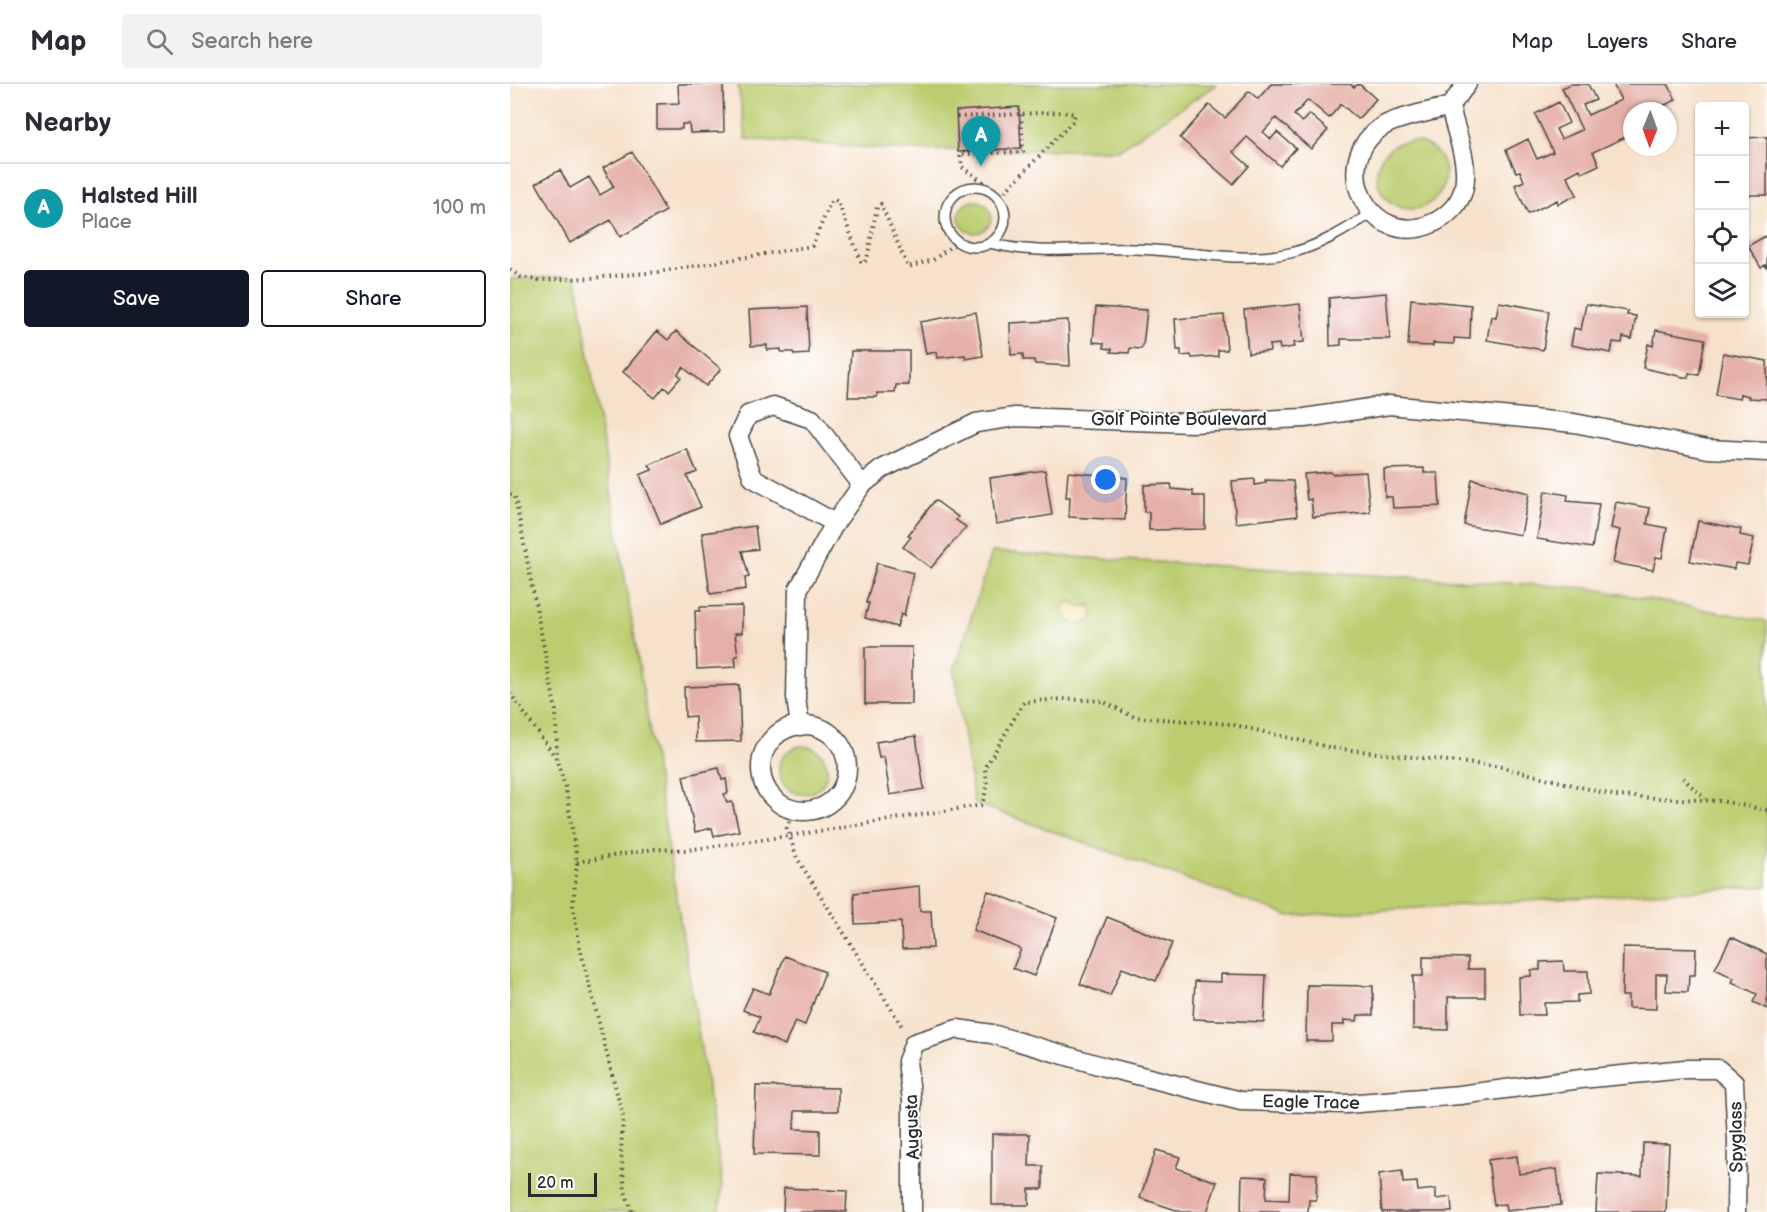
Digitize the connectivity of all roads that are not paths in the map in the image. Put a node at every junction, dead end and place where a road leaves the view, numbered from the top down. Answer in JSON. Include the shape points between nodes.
{"nodes":[{"id":1,"x":1467,"y":84,"type":"edge"},
{"id":2,"x":1450,"y":106,"type":"junction"},
{"id":3,"x":1372,"y":213,"type":"junction"},
{"id":4,"x":990,"y":243,"type":"junction"},
{"id":5,"x":1767,"y":452,"type":"edge"},
{"id":6,"x":862,"y":484,"type":"junction"},
{"id":7,"x":835,"y":523,"type":"junction"},
{"id":8,"x":800,"y":726,"type":"junction"},
{"id":9,"x":914,"y":1043,"type":"joint"},
{"id":10,"x":1718,"y":1069,"type":"joint"},
{"id":11,"x":912,"y":1212,"type":"edge"},
{"id":12,"x":1736,"y":1212,"type":"edge"}],
"edges":[{"from":1,"to":2,"type":"street"},
{"from":2,"to":3,"type":"street","via":[[1387,124],[1361,149],[1356,184]]},
{"from":2,"to":3,"type":"street","via":[[1466,173],[1463,191],[1454,207],[1433,224],[1406,229],[1389,225]]},
{"from":3,"to":4,"type":"lane","via":[[1316,244],[1262,258],[1134,249],[1040,250]]},
{"from":4,"to":4,"type":"lane","via":[[997,239],[1004,223],[998,199],[982,188],[966,188],[946,208],[947,226],[958,241],[975,247]]},
{"from":5,"to":6,"type":"street","name":"Golf Pointe Boulevard","via":[[1708,449],[1574,423],[1389,405],[1305,418],[1192,423],[1015,417],[976,423],[882,469]]},
{"from":6,"to":7,"type":"street","name":"Golf Pointe Boulevard"},
{"from":6,"to":7,"type":"street","via":[[812,419],[773,406],[748,415],[738,436],[753,478]]},
{"from":7,"to":8,"type":"street","name":"Golf Pointe Boulevard","via":[[798,590],[796,698]]},
{"from":8,"to":8,"type":"street","via":[[776,736],[767,746],[762,765],[764,784],[780,805],[792,810],[813,810],[832,802],[841,791],[848,765],[832,736],[813,726]]},
{"from":9,"to":10,"type":"street","name":"Eagle Trace","via":[[957,1029],[992,1034],[1241,1101],[1346,1104],[1673,1070]]},
{"from":9,"to":11,"type":"street","name":"Augusta","via":[[907,1060],[912,1101]]},
{"from":10,"to":12,"type":"street","name":"Spyglass","via":[[1734,1083]]}]}
